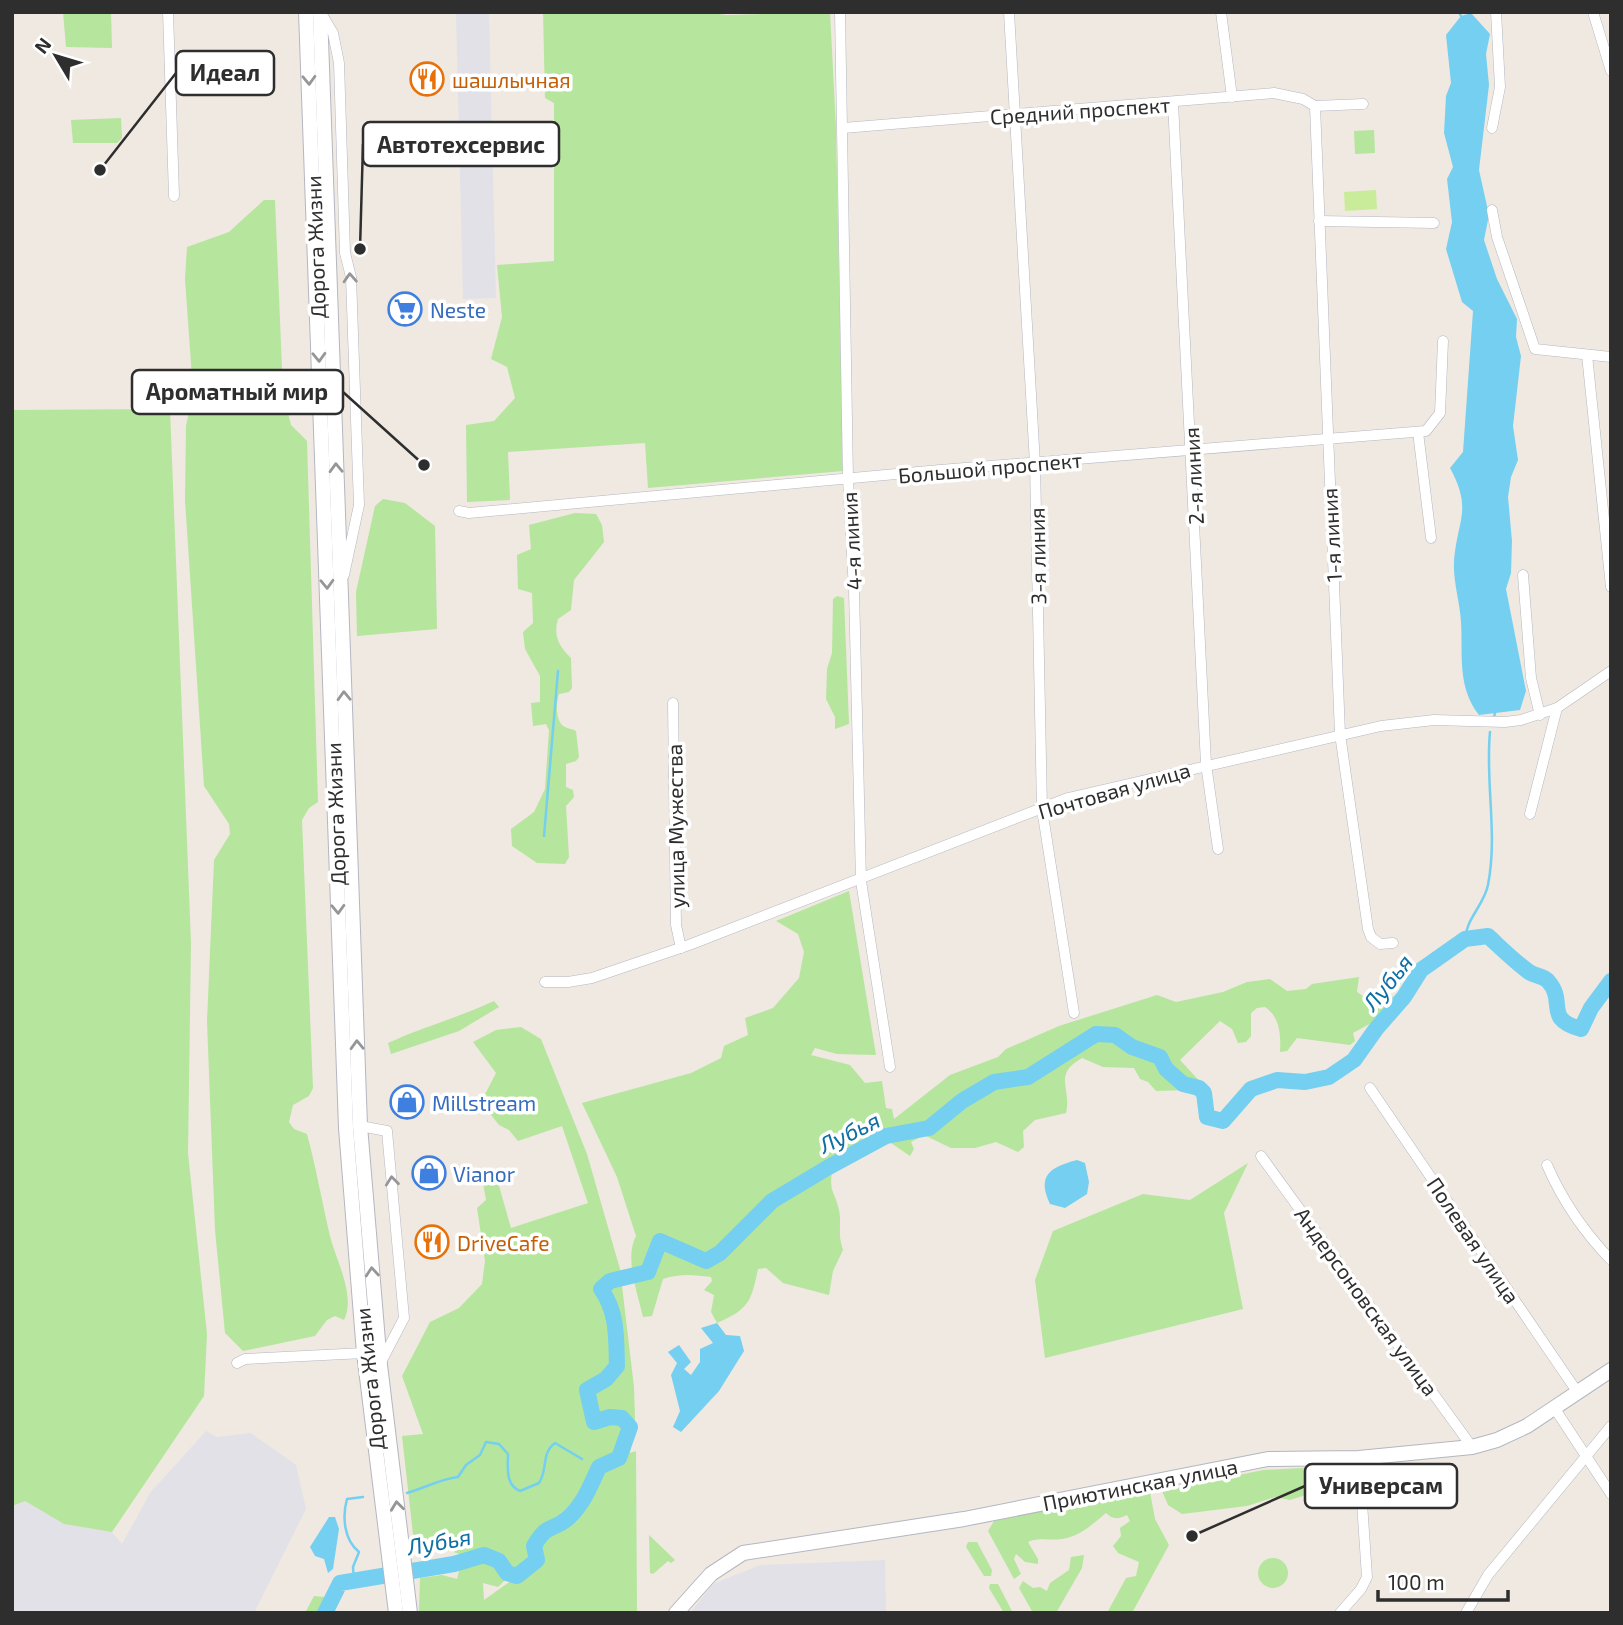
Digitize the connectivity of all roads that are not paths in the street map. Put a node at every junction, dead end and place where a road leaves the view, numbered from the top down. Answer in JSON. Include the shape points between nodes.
{"nodes":[{"id":1,"x":168,"y":12,"type":"edge"},
{"id":2,"x":306,"y":12,"type":"edge"},
{"id":3,"x":320,"y":12,"type":"edge"},
{"id":4,"x":840,"y":12,"type":"edge"},
{"id":5,"x":1009,"y":12,"type":"edge"},
{"id":6,"x":1221,"y":12,"type":"edge"},
{"id":7,"x":1496,"y":12,"type":"edge"},
{"id":8,"x":1593,"y":12,"type":"edge"},
{"id":9,"x":1611,"y":71,"type":"edge"},
{"id":10,"x":1232,"y":97,"type":"junction"},
{"id":11,"x":1173,"y":103,"type":"junction"},
{"id":12,"x":1363,"y":104,"type":"dead end"},
{"id":13,"x":1315,"y":106,"type":"junction"},
{"id":14,"x":1017,"y":115,"type":"junction"},
{"id":15,"x":843,"y":128,"type":"junction"},
{"id":16,"x":1492,"y":128,"type":"dead end"},
{"id":17,"x":174,"y":195,"type":"dead end"},
{"id":18,"x":1492,"y":210,"type":"dead end"},
{"id":19,"x":1319,"y":221,"type":"junction"},
{"id":20,"x":1434,"y":223,"type":"dead end"},
{"id":21,"x":1443,"y":341,"type":"dead end"},
{"id":22,"x":1587,"y":355,"type":"junction"},
{"id":23,"x":1611,"y":357,"type":"edge"},
{"id":24,"x":1418,"y":432,"type":"junction"},
{"id":25,"x":1326,"y":437,"type":"junction"},
{"id":26,"x":1192,"y":449,"type":"junction"},
{"id":27,"x":1035,"y":464,"type":"junction"},
{"id":28,"x":848,"y":479,"type":"junction"},
{"id":29,"x":459,"y":511,"type":"dead end"},
{"id":30,"x":1431,"y":538,"type":"dead end"},
{"id":31,"x":1522,"y":575,"type":"dead end"},
{"id":32,"x":1611,"y":587,"type":"edge"},
{"id":33,"x":340,"y":589,"type":"junction"},
{"id":34,"x":1611,"y":671,"type":"edge"},
{"id":35,"x":674,"y":703,"type":"dead end"},
{"id":36,"x":1556,"y":708,"type":"junction"},
{"id":37,"x":1539,"y":715,"type":"junction"},
{"id":38,"x":1340,"y":734,"type":"junction"},
{"id":39,"x":1206,"y":764,"type":"junction"},
{"id":40,"x":1042,"y":808,"type":"junction"},
{"id":41,"x":1530,"y":814,"type":"dead end"},
{"id":42,"x":1218,"y":849,"type":"dead end"},
{"id":43,"x":861,"y":881,"type":"junction"},
{"id":44,"x":1393,"y":943,"type":"dead end"},
{"id":45,"x":681,"y":948,"type":"junction"},
{"id":46,"x":545,"y":982,"type":"dead end"},
{"id":47,"x":1074,"y":1013,"type":"dead end"},
{"id":48,"x":890,"y":1067,"type":"dead end"},
{"id":49,"x":1370,"y":1088,"type":"dead end"},
{"id":50,"x":359,"y":1126,"type":"junction"},
{"id":51,"x":1261,"y":1156,"type":"dead end"},
{"id":52,"x":1547,"y":1166,"type":"dead end"},
{"id":53,"x":1611,"y":1260,"type":"edge"},
{"id":54,"x":364,"y":1353,"type":"junction"},
{"id":55,"x":237,"y":1363,"type":"dead end"},
{"id":56,"x":380,"y":1365,"type":"junction"},
{"id":57,"x":1611,"y":1370,"type":"edge"},
{"id":58,"x":1578,"y":1393,"type":"junction"},
{"id":59,"x":1555,"y":1409,"type":"junction"},
{"id":60,"x":1611,"y":1426,"type":"edge"},
{"id":61,"x":1472,"y":1447,"type":"junction"},
{"id":62,"x":1585,"y":1454,"type":"junction"},
{"id":63,"x":1359,"y":1458,"type":"junction"},
{"id":64,"x":1611,"y":1494,"type":"edge"},
{"id":65,"x":397,"y":1555,"type":"junction"},
{"id":66,"x":401,"y":1596,"type":"junction"},
{"id":67,"x":396,"y":1613,"type":"edge"},
{"id":68,"x":410,"y":1613,"type":"edge"},
{"id":69,"x":676,"y":1613,"type":"edge"},
{"id":70,"x":1340,"y":1613,"type":"edge"},
{"id":71,"x":1466,"y":1613,"type":"edge"}],
"edges":[{"from":1,"to":17,"type":"street"},
{"from":2,"to":54,"type":"main road","name":"Дорога Жизни","one_way":true,"via":[[346,1128]]},
{"from":33,"to":3,"type":"main road","name":"Дорога Жизни","one_way":true},
{"from":33,"to":3,"type":"street","one_way":true,"via":[[359,506],[339,63],[333,33]]},
{"from":4,"to":15,"type":"street","name":"4-я линия"},
{"from":5,"to":14,"type":"street","name":"3-я линия"},
{"from":6,"to":10,"type":"street"},
{"from":7,"to":16,"type":"street","via":[[1500,87]]},
{"from":8,"to":9,"type":"street"},
{"from":10,"to":11,"type":"street","name":"Средний проспект"},
{"from":10,"to":13,"type":"street","name":"Средний проспект","via":[[1274,93]]},
{"from":11,"to":14,"type":"street","name":"Средний проспект"},
{"from":11,"to":26,"type":"street","name":"2-я линия"},
{"from":12,"to":13,"type":"street"},
{"from":13,"to":19,"type":"street","name":"1-я линия"},
{"from":14,"to":15,"type":"street","name":"Средний проспект"},
{"from":14,"to":27,"type":"street","name":"3-я линия"},
{"from":15,"to":28,"type":"street","name":"4-я линия"},
{"from":18,"to":22,"type":"street","via":[[1535,349]]},
{"from":19,"to":20,"type":"street"},
{"from":19,"to":25,"type":"street","name":"1-я линия"},
{"from":21,"to":24,"type":"street","via":[[1440,413],[1431,427]]},
{"from":22,"to":23,"type":"street"},
{"from":22,"to":32,"type":"street"},
{"from":24,"to":25,"type":"street","name":"Большой проспект"},
{"from":24,"to":30,"type":"street"},
{"from":25,"to":26,"type":"street","name":"Большой проспект"},
{"from":25,"to":38,"type":"street","name":"1-я линия"},
{"from":26,"to":27,"type":"street","name":"Большой проспект"},
{"from":26,"to":39,"type":"street","name":"2-я линия"},
{"from":27,"to":28,"type":"street","name":"Большой проспект"},
{"from":27,"to":40,"type":"street","name":"3-я линия"},
{"from":28,"to":29,"type":"street","name":"Большой проспект"},
{"from":28,"to":43,"type":"street","name":"4-я линия"},
{"from":31,"to":37,"type":"street"},
{"from":50,"to":33,"type":"main road","name":"Дорога Жизни","one_way":true},
{"from":34,"to":36,"type":"street","name":"Почтовая улица"},
{"from":35,"to":45,"type":"street","name":"улица Мужества","via":[[676,925]]},
{"from":36,"to":37,"type":"street","name":"Почтовая улица"},
{"from":36,"to":41,"type":"street"},
{"from":37,"to":38,"type":"street","name":"Почтовая улица","via":[[1505,722],[1408,722]]},
{"from":38,"to":39,"type":"street","name":"Почтовая улица"},
{"from":38,"to":44,"type":"street","name":"1-я линия","via":[[1368,929],[1380,944]]},
{"from":39,"to":40,"type":"street","name":"Почтовая улица"},
{"from":39,"to":42,"type":"street","name":"2-я линия"},
{"from":40,"to":43,"type":"street","name":"Почтовая улица"},
{"from":40,"to":47,"type":"street","name":"3-я линия"},
{"from":43,"to":45,"type":"street","name":"Почтовая улица"},
{"from":43,"to":48,"type":"street","name":"4-я линия"},
{"from":45,"to":46,"type":"street","name":"Почтовая улица","via":[[592,978]]},
{"from":49,"to":58,"type":"street","name":"Полевая улица"},
{"from":56,"to":50,"type":"main road","name":"Дорога Жизни","one_way":true},
{"from":56,"to":50,"type":"street","one_way":true,"via":[[404,1318],[397,1229],[387,1131]]},
{"from":51,"to":61,"type":"street","name":"Андерсоновская улица"},
{"from":52,"to":53,"type":"street","via":[[1561,1199]]},
{"from":54,"to":55,"type":"street"},
{"from":54,"to":65,"type":"main road","name":"Дорога Жизни"},
{"from":65,"to":56,"type":"main road","name":"Дорога Жизни","one_way":true},
{"from":57,"to":58,"type":"main road","name":"Приютинская улица"},
{"from":58,"to":59,"type":"main road","name":"Приютинская улица"},
{"from":59,"to":61,"type":"main road","name":"Приютинская улица","via":[[1511,1435]]},
{"from":59,"to":62,"type":"street"},
{"from":60,"to":62,"type":"street"},
{"from":61,"to":63,"type":"main road","name":"Приютинская улица"},
{"from":62,"to":64,"type":"street"},
{"from":62,"to":71,"type":"street","via":[[1488,1575]]},
{"from":63,"to":69,"type":"main road","name":"Приютинская улица","via":[[1268,1459],[964,1519],[743,1553],[711,1574]]},
{"from":63,"to":70,"type":"street","via":[[1367,1577]]},
{"from":65,"to":66,"type":"main road","name":"Дорога Жизни"},
{"from":66,"to":67,"type":"main road","name":"Дорога Жизни"},
{"from":66,"to":68,"type":"main road","name":"Дорога Жизни"}]}
